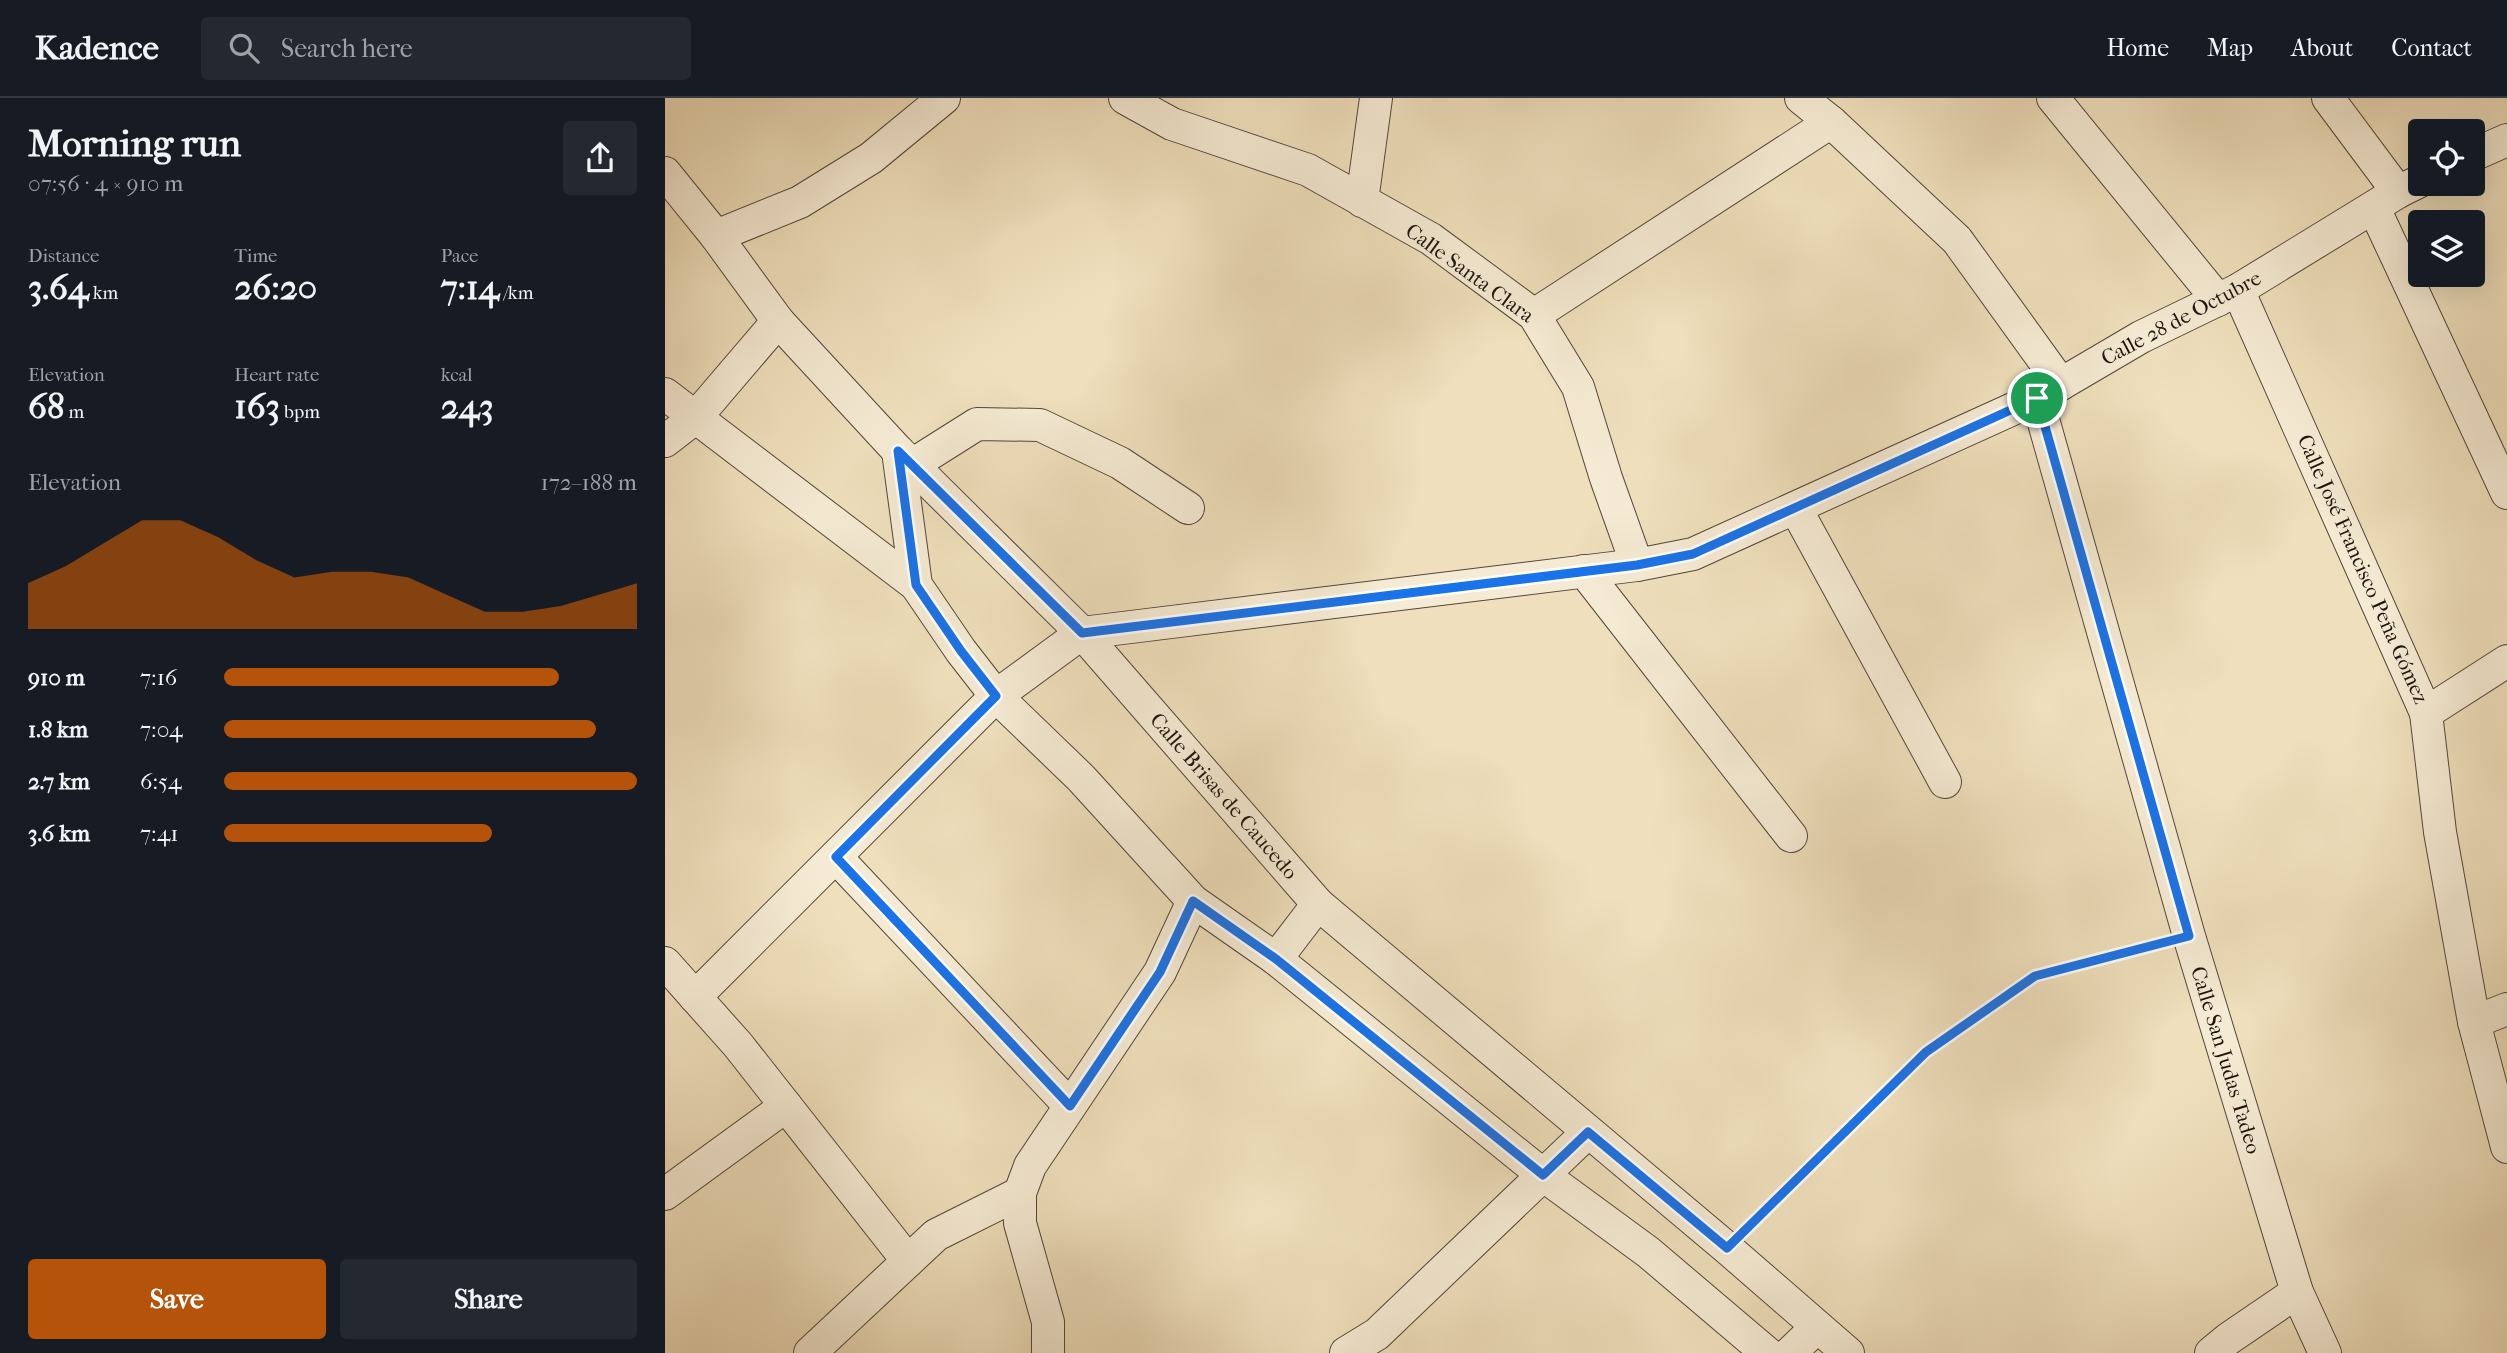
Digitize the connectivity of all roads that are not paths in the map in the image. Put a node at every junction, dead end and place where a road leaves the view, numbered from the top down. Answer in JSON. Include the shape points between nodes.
{"nodes":[{"id":1,"x":944,"y":98,"type":"edge"},
{"id":2,"x":1125,"y":98,"type":"edge"},
{"id":3,"x":1376,"y":98,"type":"edge"},
{"id":4,"x":1801,"y":98,"type":"edge"},
{"id":5,"x":2053,"y":98,"type":"edge"},
{"id":6,"x":2328,"y":98,"type":"edge"},
{"id":7,"x":1831,"y":122,"type":"junction"},
{"id":8,"x":2507,"y":139,"type":"edge"},
{"id":9,"x":2485,"y":149,"type":"edge"},
{"id":10,"x":665,"y":173,"type":"edge"},
{"id":11,"x":2397,"y":193,"type":"edge"},
{"id":12,"x":1362,"y":201,"type":"junction"},
{"id":13,"x":716,"y":236,"type":"junction"},
{"id":14,"x":2228,"y":295,"type":"junction"},
{"id":15,"x":1534,"y":316,"type":"junction"},
{"id":16,"x":778,"y":321,"type":"junction"},
{"id":17,"x":2049,"y":391,"type":"junction"},
{"id":18,"x":665,"y":394,"type":"edge"},
{"id":19,"x":696,"y":417,"type":"junction"},
{"id":20,"x":665,"y":441,"type":"edge"},
{"id":21,"x":905,"y":458,"type":"junction"},
{"id":22,"x":2507,"y":493,"type":"edge"},
{"id":23,"x":1188,"y":508,"type":"dead end"},
{"id":24,"x":1795,"y":509,"type":"junction"},
{"id":25,"x":1637,"y":565,"type":"junction"},
{"id":26,"x":1584,"y":571,"type":"junction"},
{"id":27,"x":916,"y":585,"type":"junction"},
{"id":28,"x":1082,"y":633,"type":"junction"},
{"id":29,"x":2507,"y":661,"type":"edge"},
{"id":30,"x":996,"y":696,"type":"junction"},
{"id":31,"x":2427,"y":713,"type":"junction"},
{"id":32,"x":1945,"y":782,"type":"dead end"},
{"id":33,"x":1791,"y":836,"type":"dead end"},
{"id":34,"x":836,"y":857,"type":"junction"},
{"id":35,"x":1193,"y":901,"type":"junction"},
{"id":36,"x":1318,"y":904,"type":"junction"},
{"id":37,"x":1276,"y":959,"type":"junction"},
{"id":38,"x":665,"y":963,"type":"edge"},
{"id":39,"x":695,"y":997,"type":"junction"},
{"id":40,"x":2507,"y":1009,"type":"edge"},
{"id":41,"x":2474,"y":1022,"type":"junction"},
{"id":42,"x":786,"y":1106,"type":"junction"},
{"id":43,"x":1070,"y":1106,"type":"junction"},
{"id":44,"x":1588,"y":1132,"type":"junction"},
{"id":45,"x":2507,"y":1147,"type":"edge"},
{"id":46,"x":1543,"y":1175,"type":"junction"},
{"id":47,"x":1020,"y":1193,"type":"junction"},
{"id":48,"x":665,"y":1194,"type":"edge"},
{"id":49,"x":908,"y":1261,"type":"junction"},
{"id":50,"x":2297,"y":1292,"type":"junction"},
{"id":51,"x":1817,"y":1328,"type":"junction"},
{"id":52,"x":810,"y":1353,"type":"edge"},
{"id":53,"x":1048,"y":1353,"type":"edge"},
{"id":54,"x":1346,"y":1353,"type":"edge"},
{"id":55,"x":1767,"y":1353,"type":"edge"},
{"id":56,"x":1790,"y":1353,"type":"edge"},
{"id":57,"x":1848,"y":1353,"type":"edge"},
{"id":58,"x":2211,"y":1353,"type":"edge"},
{"id":59,"x":2325,"y":1353,"type":"edge"}],
"edges":[{"from":1,"to":13,"type":"street","via":[[870,158],[800,202]]},
{"from":2,"to":12,"type":"street","name":"Calle Santa Clara","via":[[1172,124],[1308,170]]},
{"from":3,"to":12,"type":"street"},
{"from":4,"to":7,"type":"street","name":"Calle San Judas Tadeo"},
{"from":5,"to":14,"type":"street","name":"Calle José Francisco Peña Gómez"},
{"from":6,"to":11,"type":"street"},
{"from":7,"to":15,"type":"street"},
{"from":7,"to":17,"type":"street","name":"Calle San Judas Tadeo","via":[[1957,240]]},
{"from":8,"to":9,"type":"street"},
{"from":10,"to":13,"type":"street","name":"Calle Brisas de Caucedo"},
{"from":11,"to":14,"type":"street","name":"Calle 28 de Octubre"},
{"from":11,"to":22,"type":"street"},
{"from":12,"to":15,"type":"street","name":"Calle Santa Clara","via":[[1431,239]]},
{"from":13,"to":16,"type":"street","name":"Calle Brisas de Caucedo"},
{"from":14,"to":17,"type":"street","name":"Calle 28 de Octubre","via":[[2141,337]]},
{"from":14,"to":31,"type":"street","name":"Calle José Francisco Peña Gómez"},
{"from":15,"to":25,"type":"street","name":"Calle Santa Clara","via":[[1578,387]]},
{"from":16,"to":19,"type":"street"},
{"from":16,"to":21,"type":"street","name":"Calle Brisas de Caucedo"},
{"from":17,"to":24,"type":"street","name":"Calle 28 de Octubre"},
{"from":17,"to":50,"type":"street","name":"Calle San Judas Tadeo","via":[[2189,936]]},
{"from":18,"to":19,"type":"street"},
{"from":19,"to":20,"type":"street"},
{"from":19,"to":27,"type":"street"},
{"from":21,"to":23,"type":"street","via":[[977,424],[1040,425],[1120,463]]},
{"from":21,"to":27,"type":"street"},
{"from":21,"to":28,"type":"street","name":"Calle Brisas de Caucedo"},
{"from":24,"to":25,"type":"street","name":"Calle 28 de Octubre","via":[[1693,554]]},
{"from":24,"to":32,"type":"street"},
{"from":25,"to":26,"type":"street","name":"Calle 28 de Octubre"},
{"from":26,"to":28,"type":"street","name":"Calle 28 de Octubre"},
{"from":26,"to":33,"type":"street"},
{"from":27,"to":30,"type":"street"},
{"from":28,"to":30,"type":"street"},
{"from":28,"to":36,"type":"street","name":"Calle Brisas de Caucedo"},
{"from":29,"to":31,"type":"street"},
{"from":30,"to":34,"type":"street"},
{"from":30,"to":35,"type":"street","via":[[1081,778]]},
{"from":31,"to":41,"type":"street","name":"Calle José Francisco Peña Gómez","via":[[2440,832]]},
{"from":34,"to":39,"type":"street"},
{"from":34,"to":43,"type":"street"},
{"from":35,"to":37,"type":"street"},
{"from":35,"to":43,"type":"street","via":[[1160,972]]},
{"from":36,"to":37,"type":"street"},
{"from":36,"to":44,"type":"street","name":"Calle Brisas de Caucedo"},
{"from":37,"to":46,"type":"street"},
{"from":38,"to":39,"type":"street"},
{"from":39,"to":42,"type":"street"},
{"from":40,"to":41,"type":"street"},
{"from":41,"to":45,"type":"street","name":"Calle José Francisco Peña Gómez"},
{"from":42,"to":48,"type":"street"},
{"from":42,"to":49,"type":"street"},
{"from":43,"to":47,"type":"street","via":[[1030,1166]]},
{"from":44,"to":46,"type":"street"},
{"from":44,"to":51,"type":"street","name":"Calle Brisas de Caucedo"},
{"from":46,"to":54,"type":"street","via":[[1377,1334]]},
{"from":46,"to":55,"type":"street","via":[[1649,1252]]},
{"from":47,"to":49,"type":"street","via":[[936,1235]]},
{"from":47,"to":53,"type":"street","via":[[1020,1223],[1048,1322]]},
{"from":49,"to":52,"type":"street"},
{"from":50,"to":58,"type":"street"},
{"from":50,"to":59,"type":"street","name":"Calle San Judas Tadeo"},
{"from":51,"to":56,"type":"street"},
{"from":51,"to":57,"type":"street","name":"Calle Brisas de Caucedo"}]}
